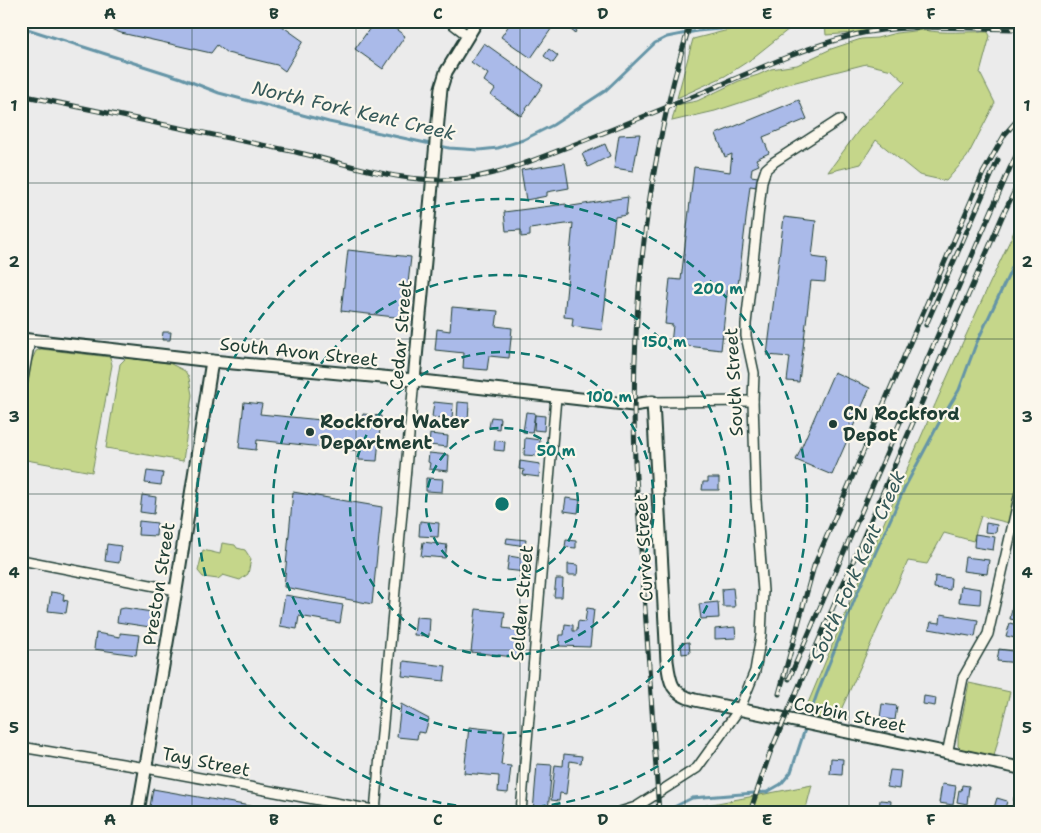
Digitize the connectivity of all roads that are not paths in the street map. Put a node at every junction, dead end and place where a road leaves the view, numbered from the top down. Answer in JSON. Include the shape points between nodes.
{"nodes":[{"id":1,"x":449,"y":21,"type":"edge"},
{"id":2,"x":477,"y":21,"type":"edge"},
{"id":3,"x":467,"y":35,"type":"junction"},
{"id":4,"x":839,"y":120,"type":"dead end"},
{"id":5,"x":25,"y":339,"type":"edge"},
{"id":6,"x":212,"y":361,"type":"junction"},
{"id":7,"x":414,"y":380,"type":"junction"},
{"id":8,"x":21,"y":390,"type":"edge"},
{"id":9,"x":556,"y":397,"type":"junction"},
{"id":10,"x":653,"y":402,"type":"junction"},
{"id":11,"x":752,"y":402,"type":"junction"},
{"id":12,"x":1020,"y":493,"type":"edge"},
{"id":13,"x":21,"y":560,"type":"edge"},
{"id":14,"x":176,"y":590,"type":"junction"},
{"id":15,"x":674,"y":690,"type":"joint"},
{"id":16,"x":740,"y":708,"type":"junction"},
{"id":17,"x":21,"y":747,"type":"edge"},
{"id":18,"x":947,"y":754,"type":"junction"},
{"id":19,"x":146,"y":768,"type":"junction"},
{"id":20,"x":1020,"y":768,"type":"edge"},
{"id":21,"x":380,"y":811,"type":"edge"},
{"id":22,"x":138,"y":812,"type":"edge"},
{"id":23,"x":521,"y":812,"type":"edge"},
{"id":24,"x":620,"y":812,"type":"edge"}],
"edges":[{"from":1,"to":3,"type":"street"},
{"from":2,"to":3,"type":"street","name":"Cedar Street"},
{"from":3,"to":7,"type":"street","name":"Cedar Street","via":[[446,72],[442,88]]},
{"from":4,"to":11,"type":"street","name":"South Street","via":[[774,162],[766,169],[762,181],[746,324],[754,373]]},
{"from":5,"to":6,"type":"street","name":"South Avon Street"},
{"from":5,"to":8,"type":"street"},
{"from":6,"to":7,"type":"street","name":"South Avon Street"},
{"from":6,"to":14,"type":"street","name":"Preston Street"},
{"from":7,"to":9,"type":"street","name":"South Avon Street"},
{"from":7,"to":21,"type":"street","name":"Cedar Street"},
{"from":9,"to":10,"type":"street","name":"South Avon Street","via":[[633,405]]},
{"from":9,"to":23,"type":"street","name":"Selden Street"},
{"from":10,"to":11,"type":"street","name":"South Avon Street"},
{"from":10,"to":15,"type":"street","name":"Curve Street","via":[[667,661]]},
{"from":11,"to":16,"type":"street","name":"South Street","via":[[763,591],[755,671]]},
{"from":12,"to":18,"type":"street","via":[[988,634],[963,678]]},
{"from":13,"to":14,"type":"street"},
{"from":14,"to":19,"type":"street","name":"Preston Street"},
{"from":15,"to":16,"type":"street","name":"Corbin Street","via":[[686,697]]},
{"from":16,"to":18,"type":"street","name":"Corbin Street"},
{"from":16,"to":24,"type":"street","via":[[697,768],[636,807]]},
{"from":17,"to":19,"type":"street","name":"Tay Street"},
{"from":18,"to":20,"type":"street","name":"Corbin Street"},
{"from":19,"to":21,"type":"street","name":"Tay Street"},
{"from":19,"to":22,"type":"street","name":"Preston Street"}]}
